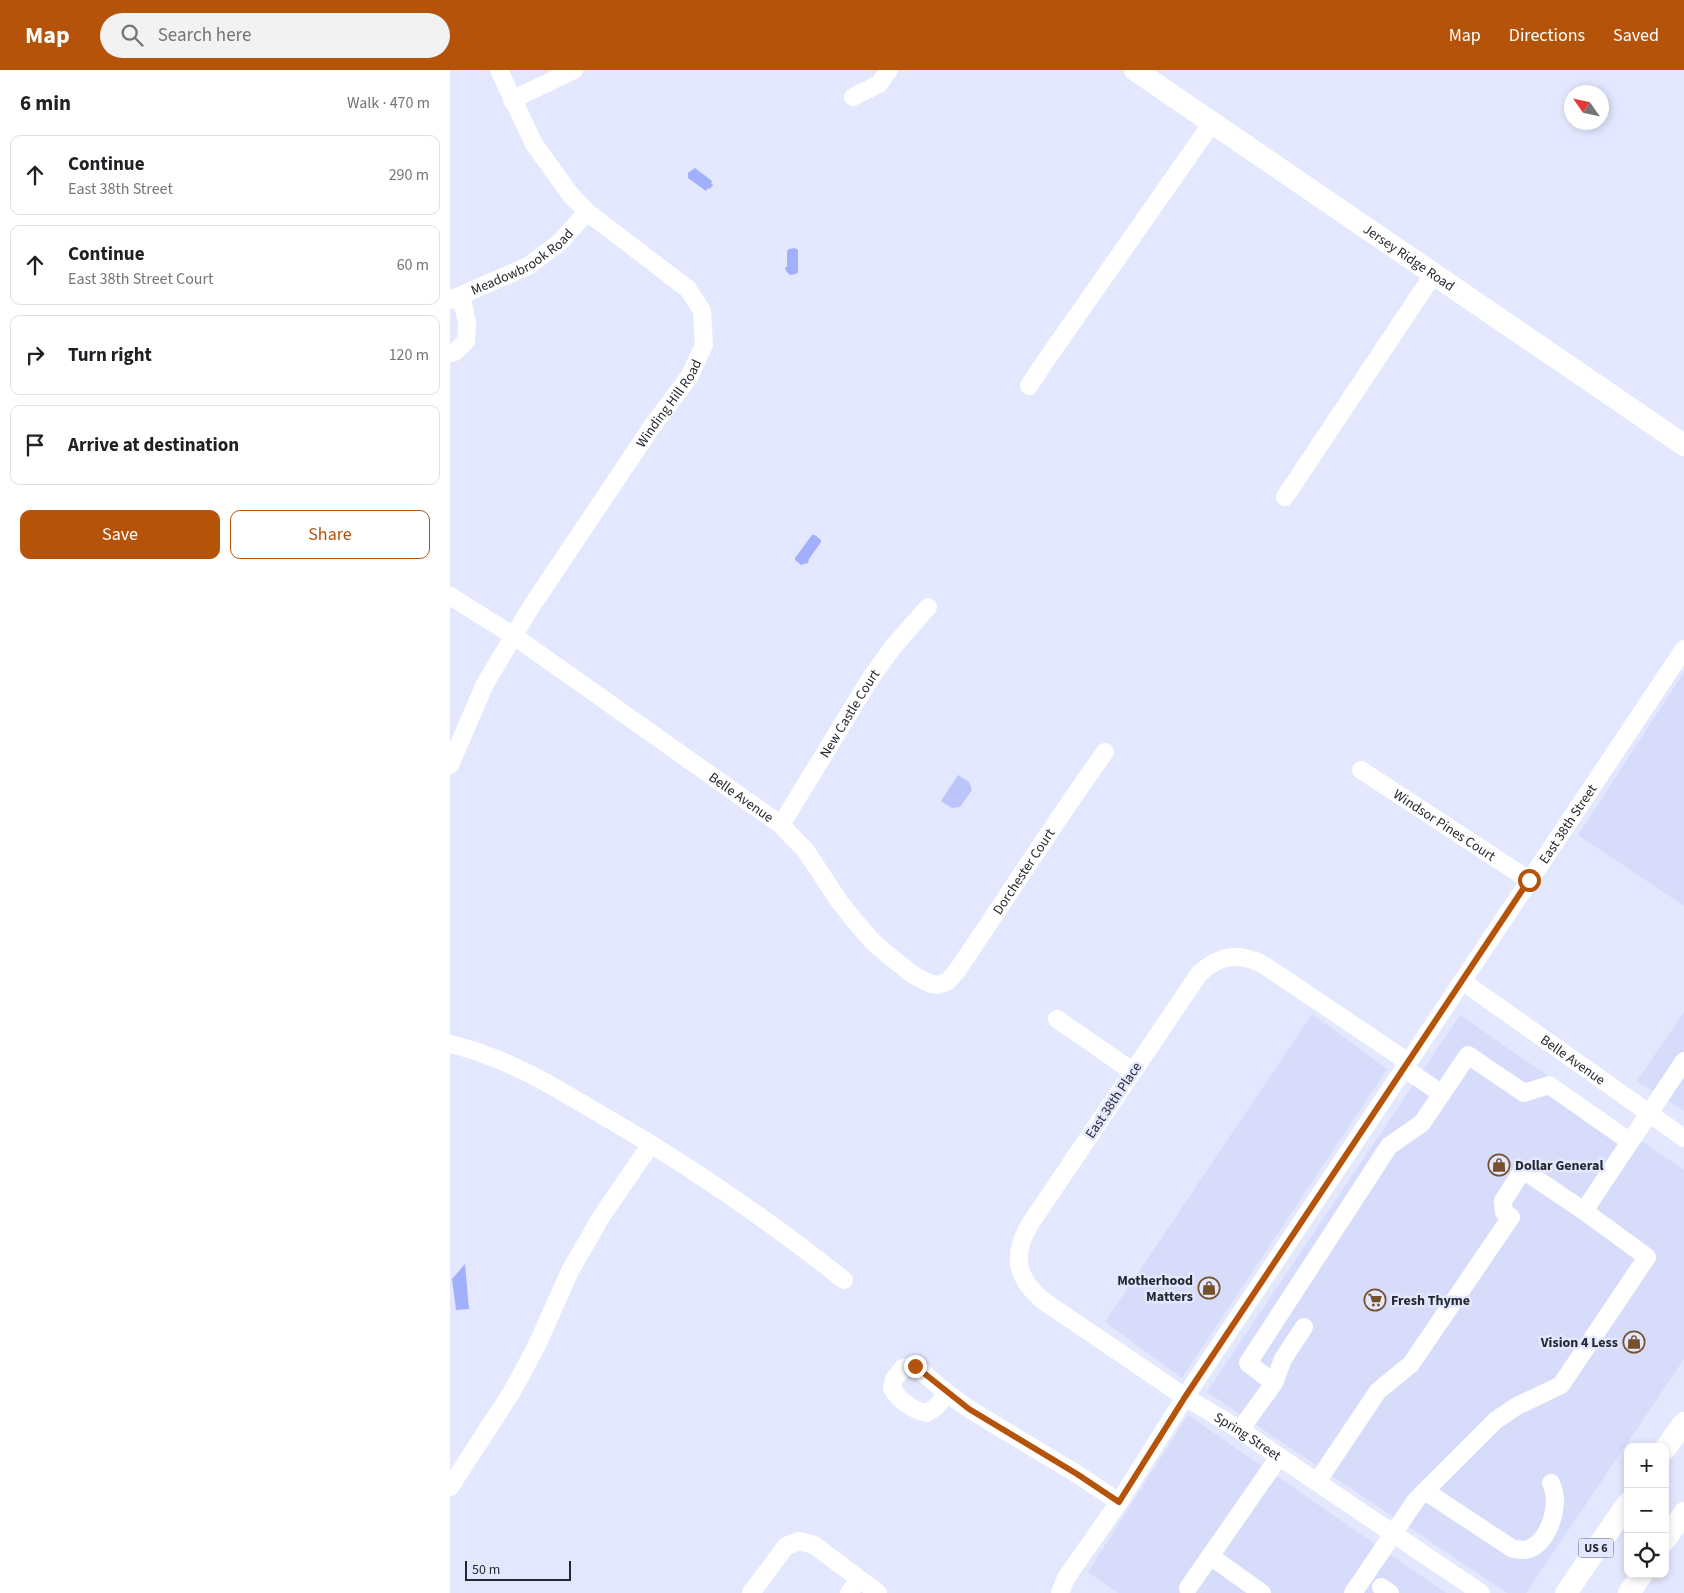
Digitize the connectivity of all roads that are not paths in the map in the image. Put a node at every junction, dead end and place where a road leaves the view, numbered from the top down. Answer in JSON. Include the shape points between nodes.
{"nodes":[{"id":1,"x":499,"y":70,"type":"edge"},
{"id":2,"x":574,"y":70,"type":"edge"},
{"id":3,"x":888,"y":70,"type":"edge"},
{"id":4,"x":1135,"y":70,"type":"edge"},
{"id":5,"x":853,"y":97,"type":"dead end"},
{"id":6,"x":512,"y":100,"type":"junction"},
{"id":7,"x":1212,"y":123,"type":"junction"},
{"id":8,"x":587,"y":212,"type":"junction"},
{"id":9,"x":1433,"y":275,"type":"junction"},
{"id":10,"x":456,"y":298,"type":"edge"},
{"id":11,"x":450,"y":353,"type":"edge"},
{"id":12,"x":1029,"y":386,"type":"dead end"},
{"id":13,"x":1684,"y":445,"type":"edge"},
{"id":14,"x":1285,"y":497,"type":"dead end"},
{"id":15,"x":450,"y":596,"type":"edge"},
{"id":16,"x":928,"y":607,"type":"dead end"},
{"id":17,"x":514,"y":636,"type":"junction"},
{"id":18,"x":1684,"y":649,"type":"edge"},
{"id":19,"x":1105,"y":752,"type":"dead end"},
{"id":20,"x":450,"y":765,"type":"edge"},
{"id":21,"x":1361,"y":770,"type":"dead end"},
{"id":22,"x":781,"y":825,"type":"junction"},
{"id":23,"x":1529,"y":880,"type":"junction"},
{"id":24,"x":1462,"y":981,"type":"junction"},
{"id":25,"x":938,"y":985,"type":"joint"},
{"id":26,"x":1056,"y":1019,"type":"dead end"},
{"id":27,"x":450,"y":1044,"type":"edge"},
{"id":28,"x":1406,"y":1065,"type":"junction"},
{"id":29,"x":1132,"y":1071,"type":"junction"},
{"id":30,"x":1681,"y":1071,"type":"edge"},
{"id":31,"x":1442,"y":1094,"type":"junction"},
{"id":32,"x":1648,"y":1114,"type":"junction"},
{"id":33,"x":1684,"y":1138,"type":"edge"},
{"id":34,"x":1629,"y":1141,"type":"junction"},
{"id":35,"x":651,"y":1144,"type":"junction"},
{"id":36,"x":1584,"y":1210,"type":"junction"},
{"id":37,"x":1021,"y":1274,"type":"joint"},
{"id":38,"x":844,"y":1280,"type":"dead end"},
{"id":39,"x":1304,"y":1327,"type":"dead end"},
{"id":40,"x":1274,"y":1383,"type":"junction"},
{"id":41,"x":947,"y":1393,"type":"dead end"},
{"id":42,"x":1185,"y":1397,"type":"junction"},
{"id":43,"x":1684,"y":1423,"type":"edge"},
{"id":44,"x":1240,"y":1430,"type":"junction"},
{"id":45,"x":1669,"y":1444,"type":"edge"},
{"id":46,"x":1279,"y":1457,"type":"junction"},
{"id":47,"x":1317,"y":1482,"type":"junction"},
{"id":48,"x":1551,"y":1483,"type":"dead end"},
{"id":49,"x":450,"y":1487,"type":"edge"},
{"id":50,"x":1425,"y":1491,"type":"junction"},
{"id":51,"x":1119,"y":1502,"type":"junction"},
{"id":52,"x":1624,"y":1509,"type":"edge"},
{"id":53,"x":1684,"y":1513,"type":"edge"},
{"id":54,"x":1394,"y":1534,"type":"junction"},
{"id":55,"x":1669,"y":1534,"type":"edge"},
{"id":56,"x":1210,"y":1556,"type":"junction"},
{"id":57,"x":1639,"y":1578,"type":"edge"},
{"id":58,"x":854,"y":1586,"type":"edge"},
{"id":59,"x":1188,"y":1588,"type":"dead end"},
{"id":60,"x":751,"y":1593,"type":"edge"},
{"id":61,"x":878,"y":1593,"type":"edge"},
{"id":62,"x":1060,"y":1593,"type":"edge"},
{"id":63,"x":1262,"y":1593,"type":"edge"},
{"id":64,"x":1353,"y":1593,"type":"edge"},
{"id":65,"x":1481,"y":1593,"type":"edge"},
{"id":66,"x":1566,"y":1593,"type":"edge"},
{"id":67,"x":1628,"y":1593,"type":"edge"}],
"edges":[{"from":1,"to":6,"type":"street","name":"Winding Hill Road"},
{"from":2,"to":6,"type":"street"},
{"from":3,"to":5,"type":"street","via":[[879,84]]},
{"from":4,"to":7,"type":"main road","name":"Jersey Ridge Road"},
{"from":6,"to":8,"type":"street","name":"Winding Hill Road","via":[[534,144]]},
{"from":7,"to":9,"type":"main road","name":"Jersey Ridge Road"},
{"from":7,"to":12,"type":"street"},
{"from":8,"to":10,"type":"street","name":"Meadowbrook Road","via":[[558,244],[528,266]]},
{"from":8,"to":17,"type":"street","name":"Winding Hill Road","via":[[688,289],[702,311],[704,344],[689,377],[651,428]]},
{"from":9,"to":13,"type":"main road","name":"Jersey Ridge Road"},
{"from":9,"to":14,"type":"street"},
{"from":10,"to":11,"type":"street","via":[[467,322],[466,341]]},
{"from":15,"to":17,"type":"street","name":"Belle Avenue"},
{"from":16,"to":22,"type":"street","name":"New Castle Court","via":[[870,679]]},
{"from":17,"to":20,"type":"street","name":"Winding Hill Road","via":[[485,684]]},
{"from":17,"to":22,"type":"street","name":"Belle Avenue"},
{"from":18,"to":23,"type":"street","name":"East 38th Street"},
{"from":19,"to":25,"type":"street","name":"Dorchester Court","via":[[956,972],[948,981]]},
{"from":21,"to":23,"type":"street","name":"Windsor Pines Court"},
{"from":22,"to":25,"type":"street","name":"Belle Avenue","via":[[806,851],[839,901],[873,942],[922,980]]},
{"from":23,"to":24,"type":"street","name":"East 38th Street"},
{"from":24,"to":28,"type":"street","name":"East 38th Street"},
{"from":24,"to":32,"type":"street","name":"Belle Avenue"},
{"from":26,"to":29,"type":"street"},
{"from":27,"to":35,"type":"street","via":[[487,1055],[540,1080]]},
{"from":28,"to":29,"type":"street","name":"East 38th Place","via":[[1264,965],[1253,959],[1232,956],[1209,964],[1198,974]]},
{"from":28,"to":31,"type":"street"},
{"from":28,"to":42,"type":"street","name":"East 38th Street"},
{"from":29,"to":37,"type":"street","name":"East 38th Place","via":[[1023,1236],[1018,1261]]},
{"from":30,"to":32,"type":"street"},
{"from":31,"to":34,"type":"street","via":[[1468,1055],[1524,1093],[1549,1085]]},
{"from":31,"to":40,"type":"street","via":[[1422,1123],[1389,1146],[1248,1363]]},
{"from":32,"to":33,"type":"street","name":"Belle Avenue"},
{"from":32,"to":34,"type":"street"},
{"from":34,"to":36,"type":"street"},
{"from":35,"to":38,"type":"street","via":[[719,1187]]},
{"from":35,"to":49,"type":"street","via":[[570,1271],[513,1390]]},
{"from":36,"to":47,"type":"street","via":[[1523,1170],[1503,1201],[1504,1212],[1511,1216],[1411,1364],[1378,1391]]},
{"from":36,"to":50,"type":"street","via":[[1647,1257],[1562,1385],[1517,1406],[1496,1420]]},
{"from":37,"to":42,"type":"street","name":"Spring Street","via":[[1044,1302]]},
{"from":39,"to":40,"type":"street","via":[[1283,1359]]},
{"from":40,"to":44,"type":"street"},
{"from":41,"to":51,"type":"street"},
{"from":42,"to":44,"type":"street","name":"Spring Street"},
{"from":42,"to":51,"type":"street","name":"East 38th Street"},
{"from":43,"to":45,"type":"main road"},
{"from":44,"to":46,"type":"street","name":"Spring Street"},
{"from":46,"to":47,"type":"street","name":"Spring Street"},
{"from":46,"to":56,"type":"street"},
{"from":47,"to":54,"type":"street","name":"Spring Street"},
{"from":48,"to":50,"type":"street","via":[[1555,1498],[1551,1523],[1544,1536],[1525,1550],[1514,1549]]},
{"from":50,"to":54,"type":"street"},
{"from":51,"to":62,"type":"street","name":"East 38th Street","via":[[1066,1578]]},
{"from":52,"to":66,"type":"main road","number":"US 6"},
{"from":53,"to":55,"type":"main road"},
{"from":54,"to":64,"type":"street"},
{"from":54,"to":65,"type":"street","name":"Spring Street"},
{"from":56,"to":59,"type":"street"},
{"from":56,"to":63,"type":"street"},
{"from":57,"to":67,"type":"main road"},
{"from":58,"to":60,"type":"street","via":[[814,1545],[799,1541],[786,1546]]},
{"from":58,"to":61,"type":"street"}]}
